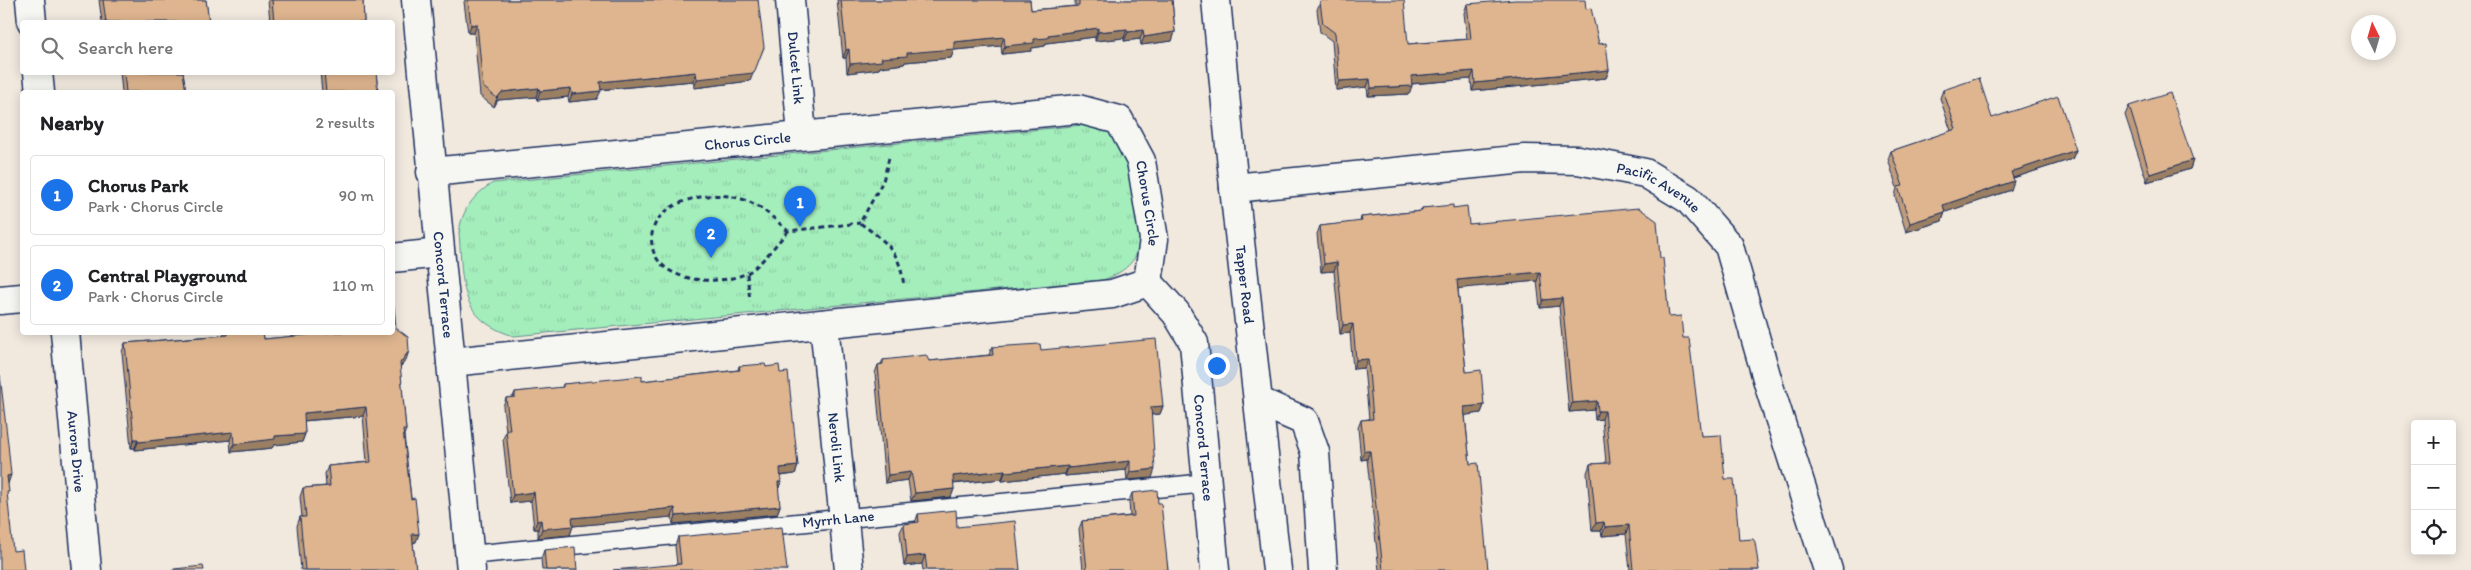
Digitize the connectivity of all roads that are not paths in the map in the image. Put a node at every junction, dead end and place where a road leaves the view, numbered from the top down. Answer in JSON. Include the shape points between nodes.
{"nodes":[{"id":1,"x":30,"y":0,"type":"edge"},
{"id":2,"x":416,"y":0,"type":"edge"},
{"id":3,"x":790,"y":0,"type":"edge"},
{"id":4,"x":1216,"y":0,"type":"edge"},
{"id":5,"x":32,"y":20,"type":"edge"},
{"id":6,"x":38,"y":75,"type":"edge"},
{"id":7,"x":40,"y":90,"type":"edge"},
{"id":8,"x":802,"y":135,"type":"junction"},
{"id":9,"x":431,"y":172,"type":"junction"},
{"id":10,"x":1234,"y":188,"type":"junction"},
{"id":11,"x":440,"y":253,"type":"junction"},
{"id":12,"x":395,"y":258,"type":"edge"},
{"id":13,"x":1148,"y":282,"type":"junction"},
{"id":14,"x":20,"y":298,"type":"edge"},
{"id":15,"x":0,"y":300,"type":"edge"},
{"id":16,"x":824,"y":324,"type":"junction"},
{"id":17,"x":65,"y":335,"type":"edge"},
{"id":18,"x":451,"y":362,"type":"junction"},
{"id":19,"x":1258,"y":401,"type":"junction"},
{"id":20,"x":1207,"y":483,"type":"junction"},
{"id":21,"x":844,"y":519,"type":"junction"},
{"id":22,"x":471,"y":562,"type":"edge"},
{"id":23,"x":87,"y":570,"type":"edge"},
{"id":24,"x":849,"y":570,"type":"edge"},
{"id":25,"x":1215,"y":570,"type":"edge"},
{"id":26,"x":1277,"y":570,"type":"edge"},
{"id":27,"x":1322,"y":570,"type":"edge"},
{"id":28,"x":1828,"y":570,"type":"edge"}],
"edges":[{"from":1,"to":5,"type":"street"},
{"from":2,"to":9,"type":"street","name":"Concord Terrace"},
{"from":3,"to":8,"type":"street","name":"Dulcet Link"},
{"from":4,"to":10,"type":"street","name":"Tapper Road"},
{"from":6,"to":7,"type":"street"},
{"from":8,"to":9,"type":"street","name":"Chorus Circle"},
{"from":8,"to":13,"type":"street","name":"Chorus Circle","via":[[1078,109],[1119,120],[1141,161],[1154,239]]},
{"from":9,"to":11,"type":"street","name":"Concord Terrace"},
{"from":10,"to":19,"type":"street","name":"Tapper Road"},
{"from":10,"to":28,"type":"street","name":"Pacific Avenue","via":[[1525,159],[1578,160],[1645,173],[1688,199],[1729,246],[1770,389]]},
{"from":11,"to":12,"type":"street"},
{"from":11,"to":18,"type":"street","name":"Concord Terrace"},
{"from":13,"to":16,"type":"street","via":[[1112,294]]},
{"from":13,"to":20,"type":"street","name":"Concord Terrace","via":[[1176,313],[1194,343]]},
{"from":14,"to":15,"type":"street"},
{"from":16,"to":18,"type":"street"},
{"from":16,"to":21,"type":"street","name":"Neroli Link"},
{"from":17,"to":23,"type":"street","name":"Aurora Drive"},
{"from":18,"to":22,"type":"street","name":"Concord Terrace"},
{"from":19,"to":26,"type":"street","name":"Tapper Road"},
{"from":19,"to":27,"type":"street","via":[[1304,421],[1315,452]]},
{"from":20,"to":21,"type":"lane","name":"Myrrh Lane"},
{"from":20,"to":25,"type":"street","name":"Concord Terrace"},
{"from":21,"to":22,"type":"lane","name":"Myrrh Lane"},
{"from":21,"to":24,"type":"street","name":"Neroli Link"}]}
